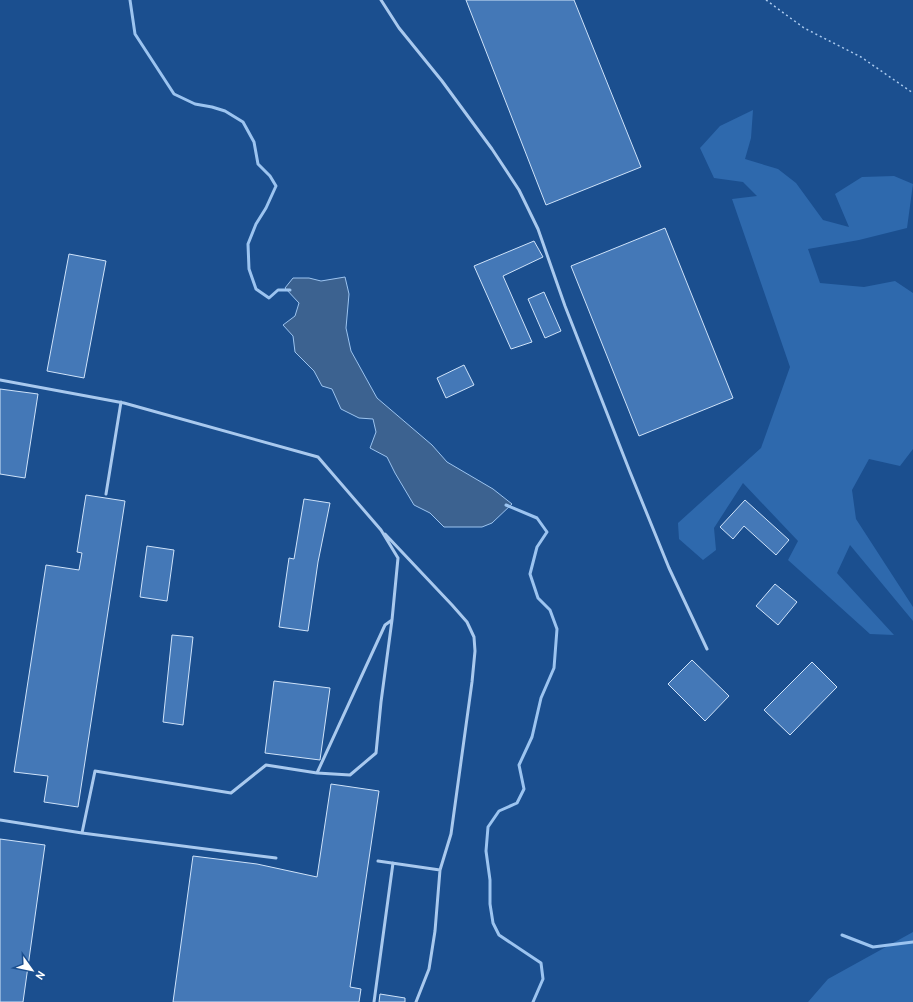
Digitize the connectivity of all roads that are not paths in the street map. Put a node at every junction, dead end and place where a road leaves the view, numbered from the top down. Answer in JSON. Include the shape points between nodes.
{"nodes":[{"id":1,"x":380,"y":0,"type":"edge"},
{"id":2,"x":0,"y":380,"type":"edge"},
{"id":3,"x":121,"y":402,"type":"junction"},
{"id":4,"x":106,"y":494,"type":"dead end"},
{"id":5,"x":381,"y":530,"type":"junction"},
{"id":6,"x":392,"y":620,"type":"junction"},
{"id":7,"x":707,"y":649,"type":"dead end"},
{"id":8,"x":317,"y":772,"type":"junction"},
{"id":9,"x":0,"y":820,"type":"edge"},
{"id":10,"x":82,"y":833,"type":"junction"},
{"id":11,"x":276,"y":858,"type":"dead end"},
{"id":12,"x":378,"y":861,"type":"dead end"},
{"id":13,"x":393,"y":863,"type":"junction"},
{"id":14,"x":440,"y":870,"type":"junction"},
{"id":15,"x":374,"y":1002,"type":"edge"},
{"id":16,"x":416,"y":1002,"type":"edge"}],
"edges":[{"from":1,"to":7,"type":"lane","via":[[398,28],[479,130],[519,190],[538,229],[565,306],[669,568]]},
{"from":2,"to":3,"type":"lane"},
{"from":3,"to":4,"type":"lane"},
{"from":3,"to":5,"type":"lane","via":[[318,457]]},
{"from":5,"to":6,"type":"lane","via":[[398,558]]},
{"from":5,"to":14,"type":"lane","via":[[467,622],[474,637],[472,682],[451,834]]},
{"from":6,"to":8,"type":"lane","via":[[386,625]]},
{"from":6,"to":8,"type":"lane","via":[[376,753],[350,775]]},
{"from":8,"to":10,"type":"lane","via":[[266,765],[231,793],[95,771]]},
{"from":9,"to":10,"type":"lane"},
{"from":10,"to":11,"type":"lane"},
{"from":12,"to":13,"type":"lane"},
{"from":13,"to":14,"type":"lane"},
{"from":13,"to":15,"type":"lane"},
{"from":14,"to":16,"type":"lane","via":[[429,969]]}]}
